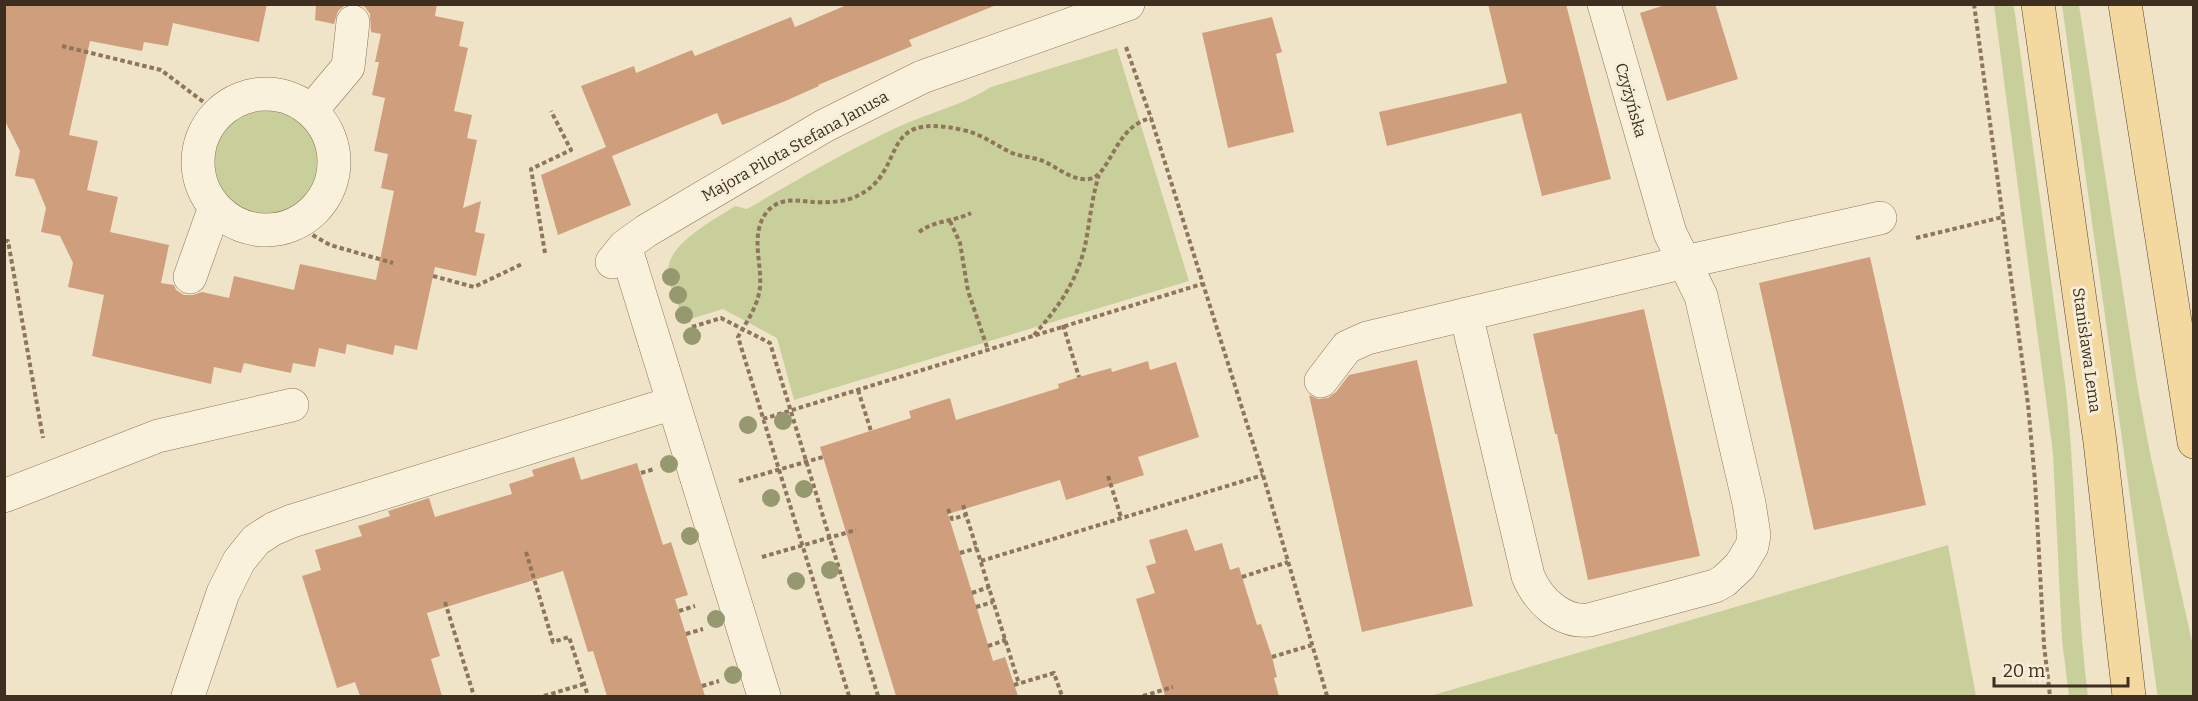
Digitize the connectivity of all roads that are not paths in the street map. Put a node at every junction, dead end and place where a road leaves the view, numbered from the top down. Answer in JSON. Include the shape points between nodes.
{"nodes":[{"id":1,"x":1128,"y":4,"type":"edge"},
{"id":2,"x":1604,"y":4,"type":"edge"},
{"id":3,"x":2038,"y":4,"type":"edge"},
{"id":4,"x":2125,"y":4,"type":"edge"},
{"id":5,"x":353,"y":21,"type":"dead end"},
{"id":6,"x":311,"y":111,"type":"junction"},
{"id":7,"x":215,"y":207,"type":"junction"},
{"id":8,"x":1880,"y":218,"type":"dead end"},
{"id":9,"x":1685,"y":262,"type":"junction"},
{"id":10,"x":190,"y":277,"type":"dead end"},
{"id":11,"x":1466,"y":314,"type":"junction"},
{"id":12,"x":1321,"y":381,"type":"dead end"},
{"id":13,"x":673,"y":403,"type":"junction"},
{"id":14,"x":292,"y":405,"type":"dead end"},
{"id":15,"x":2193,"y":442,"type":"edge"},
{"id":16,"x":4,"y":496,"type":"edge"},
{"id":17,"x":188,"y":696,"type":"edge"},
{"id":18,"x":764,"y":696,"type":"edge"},
{"id":19,"x":2129,"y":696,"type":"edge"}],
"edges":[{"from":1,"to":13,"type":"street","name":"Majora Pilota Stefana Janusa","via":[[922,76],[824,126],[692,202],[618,254],[644,307]]},
{"from":2,"to":9,"type":"street","name":"Czyżyńska","via":[[1658,195],[1670,233]]},
{"from":3,"to":19,"type":"main road","name":"Stanisława Lema","via":[[2100,442]]},
{"from":4,"to":15,"type":"main road"},
{"from":5,"to":6,"type":"street","via":[[348,67]]},
{"from":6,"to":7,"type":"street","via":[[297,101],[264,93],[248,96],[218,113],[208,126],[198,156],[200,177]]},
{"from":6,"to":7,"type":"street","via":[[331,138],[334,155],[334,173],[320,204],[293,224],[266,230],[243,226]]},
{"from":7,"to":10,"type":"street"},
{"from":8,"to":9,"type":"street"},
{"from":9,"to":11,"type":"street"},
{"from":9,"to":11,"type":"street","name":"Czyżyńska","via":[[1701,296],[1749,503],[1752,546],[1734,573],[1715,586],[1589,620],[1580,621],[1555,610],[1539,596],[1528,576]]},
{"from":11,"to":12,"type":"street","via":[[1367,338],[1347,347]]},
{"from":13,"to":17,"type":"street","via":[[292,521],[264,534],[250,546],[230,576]]},
{"from":13,"to":18,"type":"street"},
{"from":14,"to":16,"type":"street","via":[[158,436]]}]}
